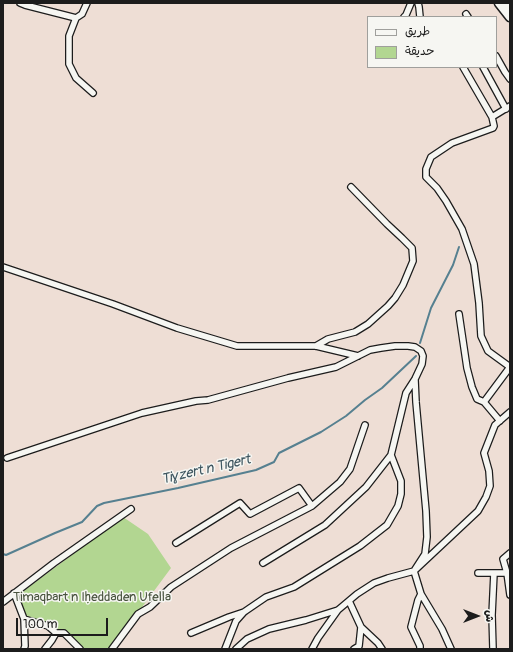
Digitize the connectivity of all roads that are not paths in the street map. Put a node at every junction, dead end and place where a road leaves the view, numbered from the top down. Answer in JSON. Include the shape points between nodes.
{"nodes":[{"id":1,"x":20,"y":3,"type":"edge"},
{"id":2,"x":88,"y":3,"type":"edge"},
{"id":3,"x":412,"y":3,"type":"edge"},
{"id":4,"x":418,"y":3,"type":"edge"},
{"id":5,"x":499,"y":3,"type":"edge"},
{"id":6,"x":507,"y":3,"type":"edge"},
{"id":7,"x":510,"y":6,"type":"edge"},
{"id":8,"x":405,"y":16,"type":"edge"},
{"id":9,"x":420,"y":16,"type":"edge"},
{"id":10,"x":510,"y":17,"type":"edge"},
{"id":11,"x":76,"y":18,"type":"junction"},
{"id":12,"x":497,"y":58,"type":"edge"},
{"id":13,"x":464,"y":68,"type":"edge"},
{"id":14,"x":484,"y":68,"type":"edge"},
{"id":15,"x":510,"y":79,"type":"edge"},
{"id":16,"x":94,"y":93,"type":"dead end"},
{"id":17,"x":508,"y":108,"type":"edge"},
{"id":18,"x":492,"y":117,"type":"junction"},
{"id":19,"x":351,"y":187,"type":"dead end"},
{"id":20,"x":3,"y":267,"type":"edge"},
{"id":21,"x":459,"y":314,"type":"dead end"},
{"id":22,"x":316,"y":346,"type":"junction"},
{"id":23,"x":359,"y":356,"type":"junction"},
{"id":24,"x":510,"y":367,"type":"edge"},
{"id":25,"x":415,"y":379,"type":"junction"},
{"id":26,"x":484,"y":402,"type":"junction"},
{"id":27,"x":510,"y":412,"type":"edge"},
{"id":28,"x":500,"y":421,"type":"junction"},
{"id":29,"x":365,"y":425,"type":"dead end"},
{"id":30,"x":391,"y":455,"type":"junction"},
{"id":31,"x":7,"y":458,"type":"dead end"},
{"id":32,"x":312,"y":506,"type":"junction"},
{"id":33,"x":131,"y":509,"type":"dead end"},
{"id":34,"x":176,"y":543,"type":"dead end"},
{"id":35,"x":510,"y":553,"type":"edge"},
{"id":36,"x":263,"y":563,"type":"dead end"},
{"id":37,"x":414,"y":572,"type":"junction"},
{"id":38,"x":478,"y":573,"type":"dead end"},
{"id":39,"x":494,"y":573,"type":"junction"},
{"id":40,"x":509,"y":573,"type":"edge"},
{"id":41,"x":14,"y":593,"type":"junction"},
{"id":42,"x":422,"y":594,"type":"junction"},
{"id":43,"x":510,"y":595,"type":"edge"},
{"id":44,"x":349,"y":601,"type":"junction"},
{"id":45,"x":3,"y":602,"type":"edge"},
{"id":46,"x":338,"y":610,"type":"junction"},
{"id":47,"x":244,"y":612,"type":"junction"},
{"id":48,"x":24,"y":619,"type":"junction"},
{"id":49,"x":361,"y":626,"type":"junction"},
{"id":50,"x":56,"y":633,"type":"junction"},
{"id":51,"x":191,"y":633,"type":"dead end"},
{"id":52,"x":446,"y":638,"type":"junction"},
{"id":53,"x":24,"y":649,"type":"edge"},
{"id":54,"x":45,"y":649,"type":"edge"},
{"id":55,"x":80,"y":649,"type":"edge"},
{"id":56,"x":112,"y":649,"type":"edge"},
{"id":57,"x":224,"y":649,"type":"edge"},
{"id":58,"x":236,"y":649,"type":"edge"},
{"id":59,"x":312,"y":649,"type":"edge"},
{"id":60,"x":354,"y":649,"type":"edge"},
{"id":61,"x":382,"y":649,"type":"edge"},
{"id":62,"x":420,"y":649,"type":"edge"},
{"id":63,"x":446,"y":649,"type":"edge"},
{"id":64,"x":451,"y":649,"type":"edge"},
{"id":65,"x":493,"y":649,"type":"edge"}],
"edges":[{"from":1,"to":11,"type":"street"},
{"from":2,"to":11,"type":"street","via":[[82,14]]},
{"from":3,"to":8,"type":"street"},
{"from":4,"to":9,"type":"street"},
{"from":5,"to":10,"type":"street"},
{"from":6,"to":7,"type":"street"},
{"from":11,"to":16,"type":"street","via":[[69,36],[69,64],[76,78]]},
{"from":12,"to":15,"type":"street"},
{"from":13,"to":18,"type":"street"},
{"from":14,"to":17,"type":"street"},
{"from":17,"to":18,"type":"street"},
{"from":18,"to":24,"type":"street","via":[[493,128],[452,143],[431,156],[426,177],[446,200],[462,229],[474,264],[481,336],[488,351]]},
{"from":19,"to":22,"type":"street","via":[[412,248],[413,261],[403,285],[388,306],[355,332],[328,339]]},
{"from":20,"to":22,"type":"street","via":[[176,328],[237,346]]},
{"from":21,"to":26,"type":"street","via":[[472,387],[477,399]]},
{"from":22,"to":23,"type":"street"},
{"from":23,"to":25,"type":"street","via":[[380,348],[415,347],[423,356]]},
{"from":23,"to":31,"type":"street","via":[[336,367],[208,400],[142,413]]},
{"from":24,"to":26,"type":"street"},
{"from":25,"to":30,"type":"street","via":[[406,393]]},
{"from":25,"to":37,"type":"street","via":[[427,537],[425,554]]},
{"from":26,"to":28,"type":"street"},
{"from":27,"to":28,"type":"street"},
{"from":28,"to":37,"type":"street","via":[[495,426],[484,453],[490,486],[486,497],[478,511]]},
{"from":29,"to":32,"type":"street","via":[[350,469],[340,482]]},
{"from":30,"to":36,"type":"street","via":[[366,488],[325,525]]},
{"from":30,"to":47,"type":"street","via":[[401,481],[401,494],[398,506],[387,525],[360,546],[294,587],[266,597]]},
{"from":32,"to":34,"type":"street","via":[[299,488],[250,514],[240,503]]},
{"from":32,"to":56,"type":"street","via":[[231,548],[172,587],[138,614]]},
{"from":33,"to":41,"type":"street"},
{"from":35,"to":40,"type":"street","via":[[503,559]]},
{"from":37,"to":42,"type":"street"},
{"from":37,"to":44,"type":"street","via":[[374,583]]},
{"from":38,"to":39,"type":"street"},
{"from":39,"to":40,"type":"street"},
{"from":39,"to":65,"type":"street"},
{"from":40,"to":43,"type":"street"},
{"from":41,"to":45,"type":"street"},
{"from":41,"to":48,"type":"street"},
{"from":42,"to":52,"type":"street"},
{"from":42,"to":62,"type":"street","via":[[411,627]]},
{"from":44,"to":46,"type":"street"},
{"from":44,"to":49,"type":"street"},
{"from":46,"to":58,"type":"street","via":[[269,629],[248,639]]},
{"from":46,"to":59,"type":"street"},
{"from":47,"to":51,"type":"street"},
{"from":47,"to":57,"type":"street","via":[[236,621]]},
{"from":48,"to":50,"type":"street","via":[[48,626]]},
{"from":48,"to":53,"type":"street"},
{"from":49,"to":60,"type":"street","via":[[359,646]]},
{"from":49,"to":61,"type":"street"},
{"from":50,"to":54,"type":"street"},
{"from":50,"to":55,"type":"street","via":[[64,633]]},
{"from":52,"to":63,"type":"street"},
{"from":52,"to":64,"type":"street"}]}
